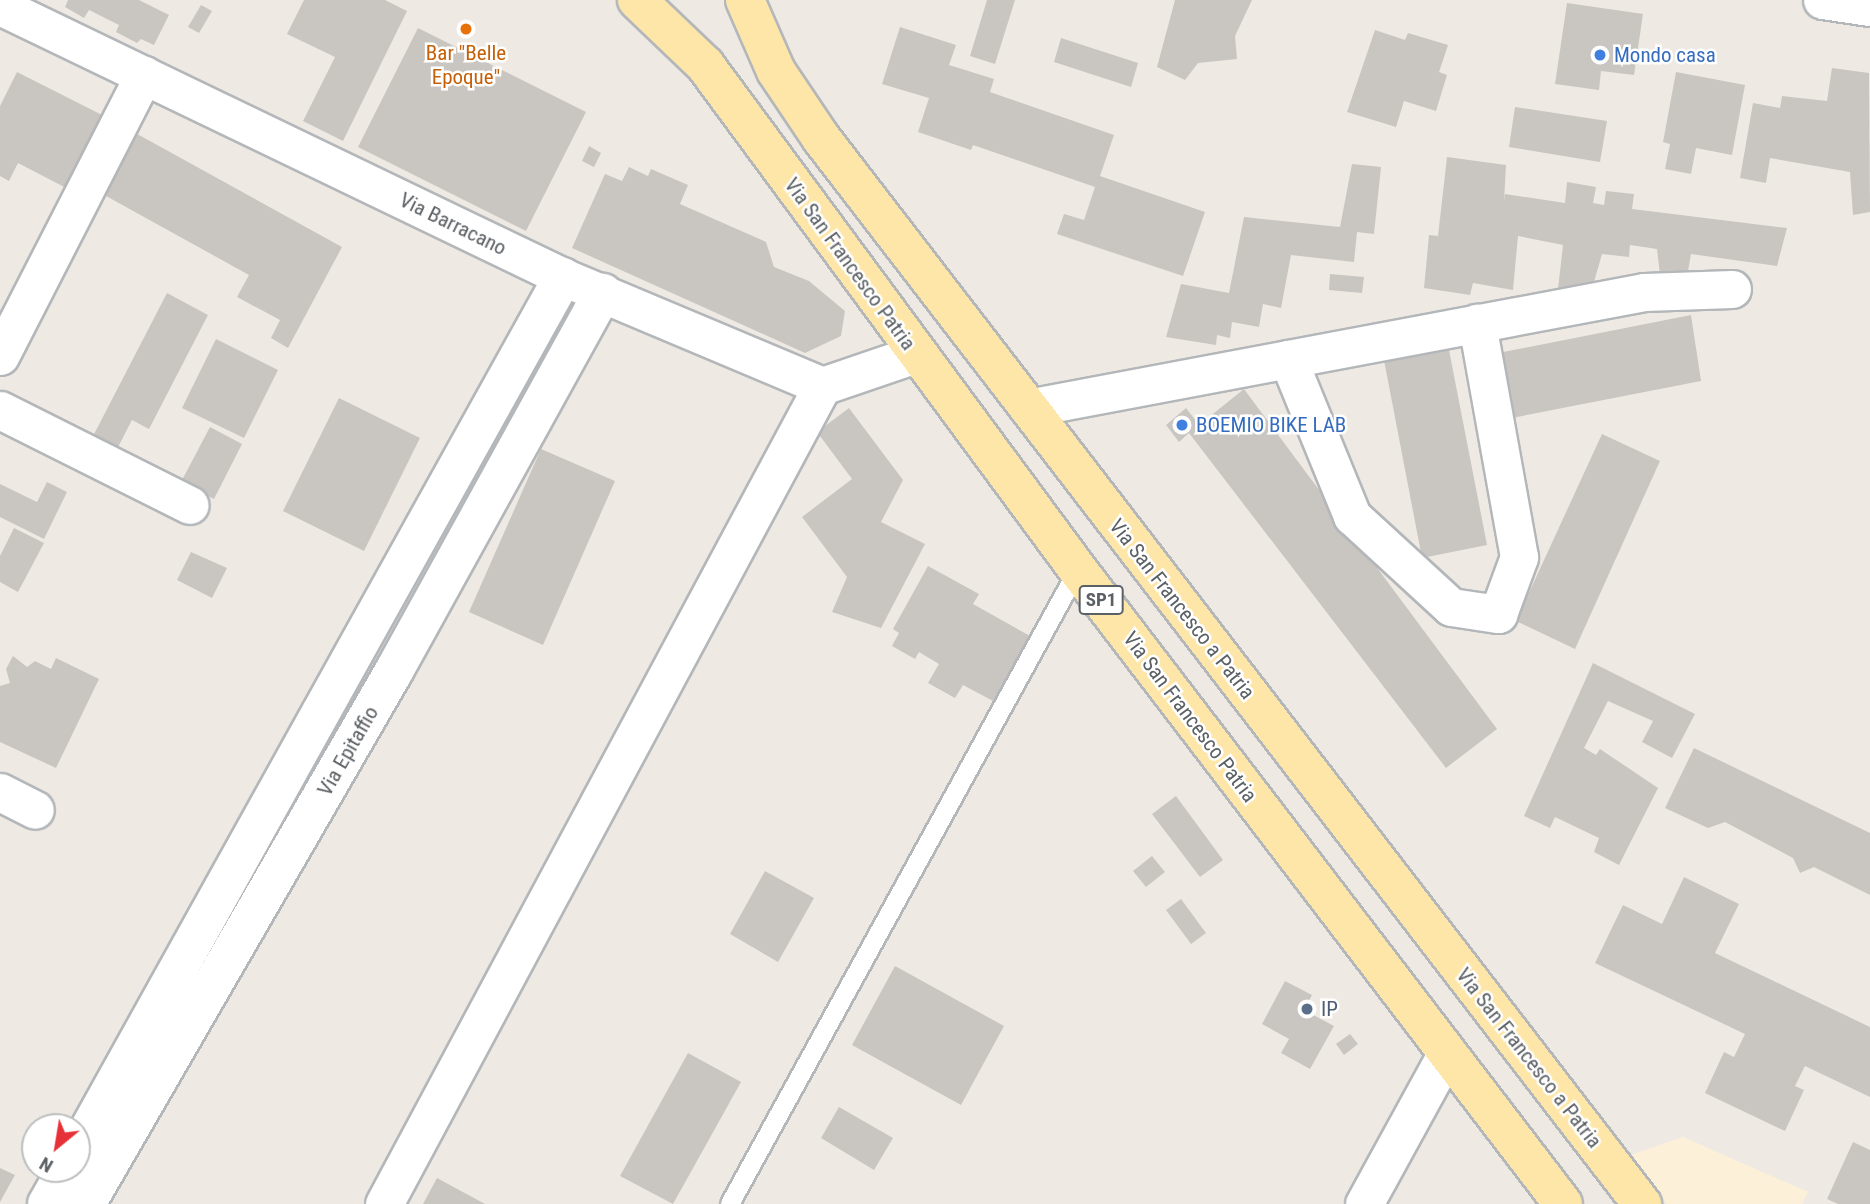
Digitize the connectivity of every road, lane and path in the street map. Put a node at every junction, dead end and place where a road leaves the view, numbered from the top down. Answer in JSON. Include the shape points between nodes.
{"nodes":[{"id":1,"x":637,"y":0,"type":"edge"},
{"id":2,"x":745,"y":0,"type":"edge"},
{"id":3,"x":1823,"y":0,"type":"edge"},
{"id":4,"x":0,"y":6,"type":"edge"},
{"id":5,"x":1870,"y":7,"type":"edge"},
{"id":6,"x":144,"y":75,"type":"junction"},
{"id":7,"x":563,"y":277,"type":"junction"},
{"id":8,"x":1732,"y":289,"type":"dead end"},
{"id":9,"x":603,"y":293,"type":"junction"},
{"id":10,"x":1477,"y":323,"type":"junction"},
{"id":11,"x":916,"y":354,"type":"junction"},
{"id":12,"x":0,"y":356,"type":"edge"},
{"id":13,"x":1288,"y":359,"type":"junction"},
{"id":14,"x":822,"y":386,"type":"junction"},
{"id":15,"x":1028,"y":408,"type":"junction"},
{"id":16,"x":0,"y":410,"type":"edge"},
{"id":17,"x":190,"y":505,"type":"dead end"},
{"id":18,"x":1078,"y":570,"type":"junction"},
{"id":19,"x":0,"y":792,"type":"edge"},
{"id":20,"x":35,"y":810,"type":"dead end"},
{"id":21,"x":1446,"y":1054,"type":"junction"},
{"id":22,"x":91,"y":1126,"type":"edge"},
{"id":23,"x":59,"y":1183,"type":"edge"},
{"id":24,"x":47,"y":1204,"type":"edge"},
{"id":25,"x":86,"y":1204,"type":"edge"},
{"id":26,"x":384,"y":1204,"type":"edge"},
{"id":27,"x":730,"y":1204,"type":"edge"},
{"id":28,"x":1364,"y":1204,"type":"edge"},
{"id":29,"x":1563,"y":1204,"type":"edge"},
{"id":30,"x":1642,"y":1204,"type":"edge"}],
"edges":[{"from":1,"to":11,"type":"main road","name":"Via San Francesco Patria","number":"SP1","via":[[705,65]]},
{"from":2,"to":15,"type":"main road","name":"Via San Francesco a Patria","number":"SP1","via":[[776,71],[821,138]]},
{"from":3,"to":5,"type":"street"},
{"from":4,"to":6,"type":"street","name":"Via Barracano"},
{"from":6,"to":7,"type":"street","name":"Via Barracano"},
{"from":6,"to":12,"type":"street"},
{"from":7,"to":9,"type":"street","name":"Via Barracano"},
{"from":7,"to":22,"type":"street","name":"Via Epitaffio"},
{"from":8,"to":10,"type":"street","via":[[1644,292]]},
{"from":9,"to":14,"type":"street","name":"Via Barracano"},
{"from":9,"to":25,"type":"street","name":"Via Epitaffio","via":[[394,671]]},
{"from":10,"to":13,"type":"street"},
{"from":10,"to":13,"type":"street","via":[[1518,557],[1498,614],[1451,607],[1352,516]]},
{"from":11,"to":14,"type":"street"},
{"from":11,"to":18,"type":"main road","name":"Via San Francesco Patria","number":"SP1"},
{"from":13,"to":15,"type":"street"},
{"from":14,"to":26,"type":"street"},
{"from":15,"to":30,"type":"main road","name":"Via San Francesco a Patria","number":"SP1"},
{"from":16,"to":17,"type":"street"},
{"from":18,"to":21,"type":"main road","name":"Via San Francesco Patria","number":"SP1"},
{"from":18,"to":27,"type":"lane"},
{"from":19,"to":20,"type":"street"},
{"from":21,"to":28,"type":"street"},
{"from":21,"to":29,"type":"main road","name":"Via San Francesco Patria","number":"SP1"},
{"from":23,"to":24,"type":"street"}]}
